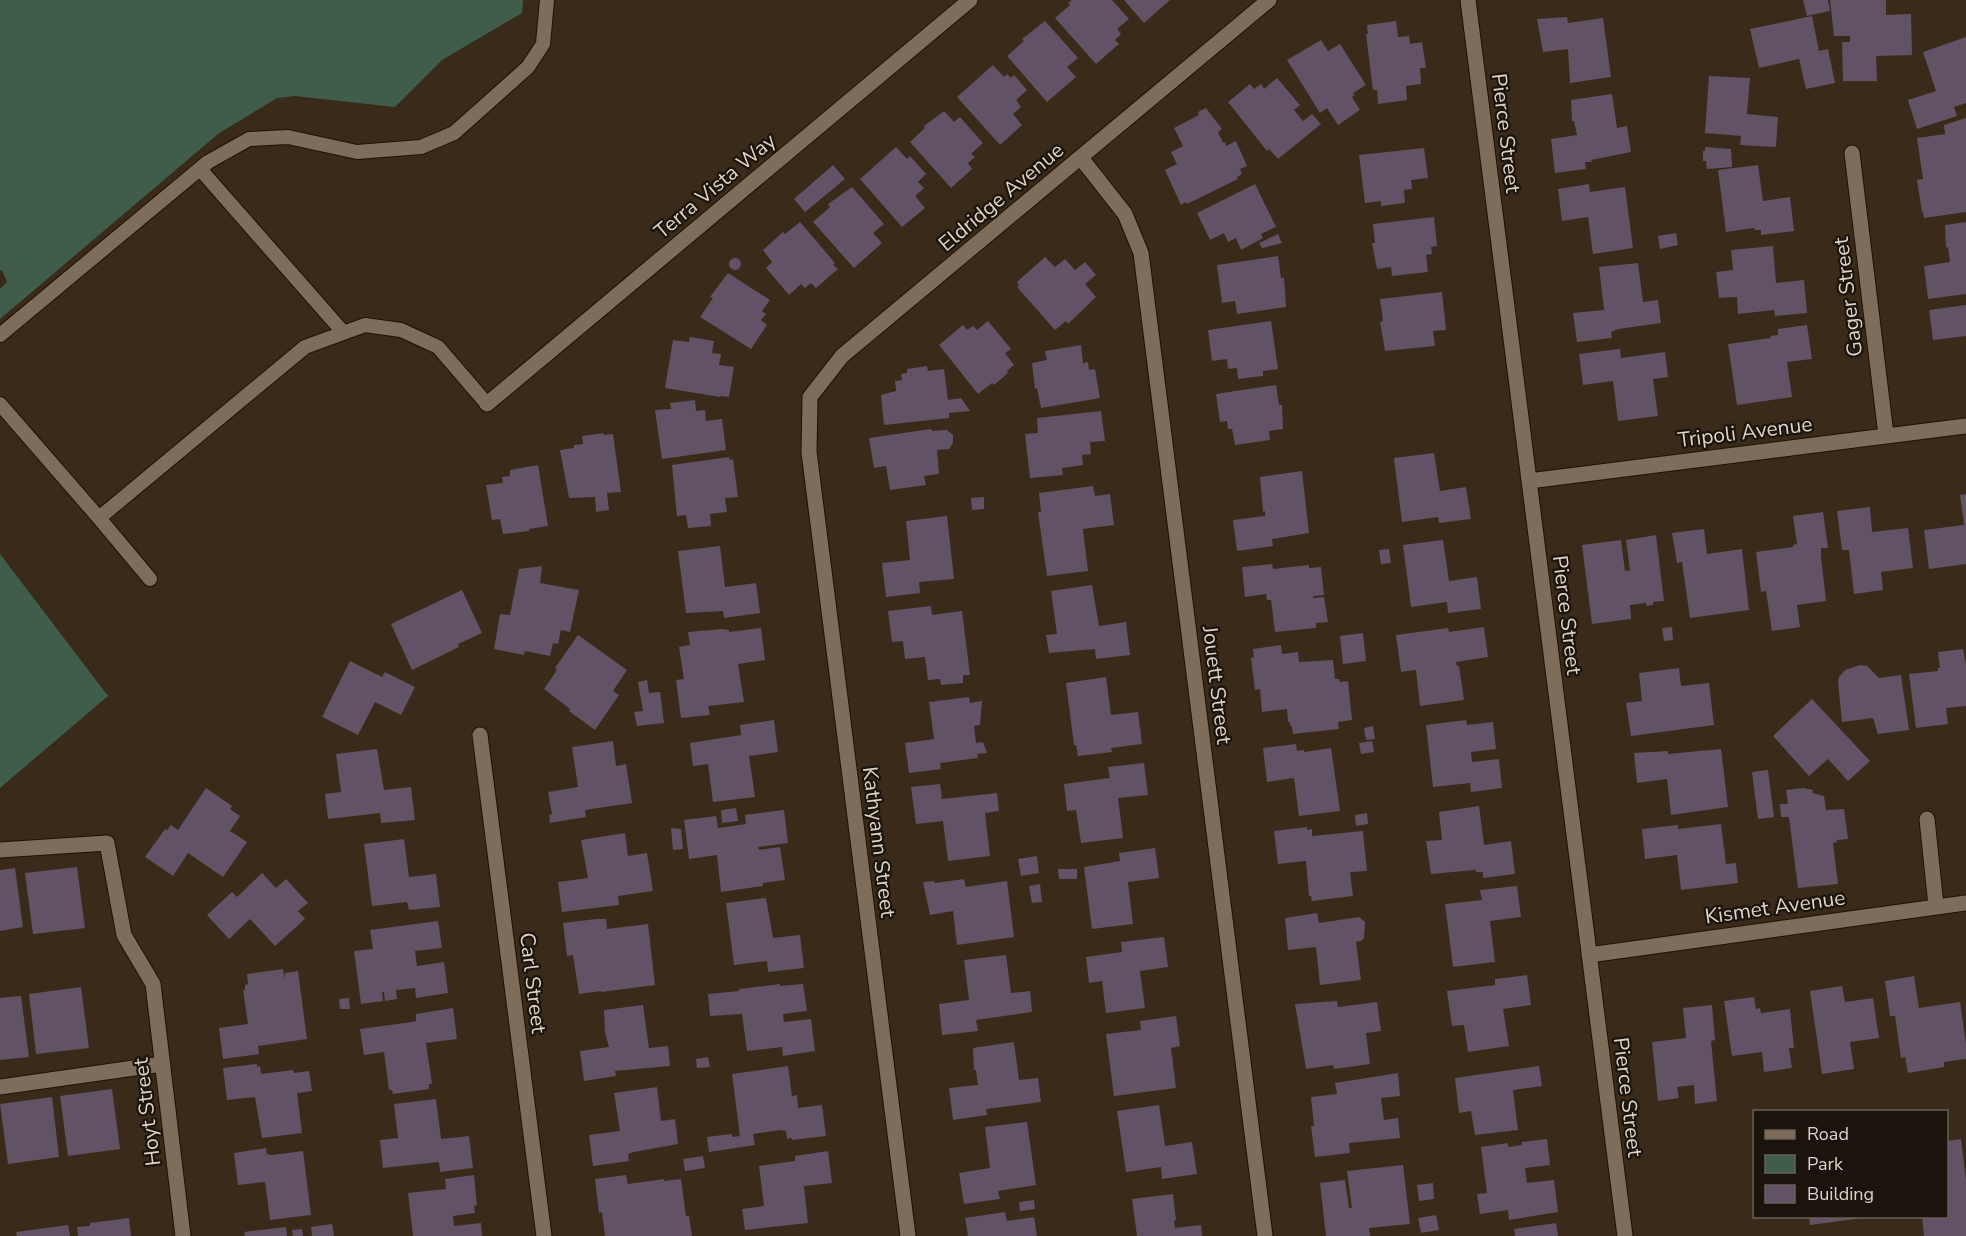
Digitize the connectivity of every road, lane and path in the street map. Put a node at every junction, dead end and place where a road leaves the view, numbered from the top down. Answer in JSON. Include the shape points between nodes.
{"nodes":[{"id":1,"x":547,"y":0,"type":"edge"},
{"id":2,"x":970,"y":0,"type":"edge"},
{"id":3,"x":1269,"y":0,"type":"edge"},
{"id":4,"x":1468,"y":0,"type":"edge"},
{"id":5,"x":1852,"y":153,"type":"dead end"},
{"id":6,"x":1081,"y":158,"type":"junction"},
{"id":7,"x":200,"y":170,"type":"junction"},
{"id":8,"x":343,"y":332,"type":"junction"},
{"id":9,"x":0,"y":335,"type":"edge"},
{"id":10,"x":0,"y":404,"type":"edge"},
{"id":11,"x":487,"y":404,"type":"joint"},
{"id":12,"x":1966,"y":426,"type":"edge"},
{"id":13,"x":1886,"y":435,"type":"junction"},
{"id":14,"x":809,"y":452,"type":"joint"},
{"id":15,"x":1529,"y":481,"type":"junction"},
{"id":16,"x":99,"y":518,"type":"junction"},
{"id":17,"x":150,"y":579,"type":"dead end"},
{"id":18,"x":480,"y":735,"type":"dead end"},
{"id":19,"x":1927,"y":819,"type":"dead end"},
{"id":20,"x":0,"y":850,"type":"edge"},
{"id":21,"x":1966,"y":903,"type":"edge"},
{"id":22,"x":1936,"y":906,"type":"junction"},
{"id":23,"x":1589,"y":955,"type":"junction"},
{"id":24,"x":162,"y":1064,"type":"junction"},
{"id":25,"x":0,"y":1087,"type":"edge"},
{"id":26,"x":183,"y":1236,"type":"edge"},
{"id":27,"x":544,"y":1236,"type":"edge"},
{"id":28,"x":908,"y":1236,"type":"edge"},
{"id":29,"x":1265,"y":1236,"type":"edge"},
{"id":30,"x":1625,"y":1236,"type":"edge"}],
"edges":[{"from":1,"to":7,"type":"lane","via":[[543,44],[528,67],[454,133],[421,147],[357,152],[288,137],[249,139]]},
{"from":2,"to":11,"type":"street","name":"Terra Vista Way"},
{"from":3,"to":6,"type":"street","name":"Eldridge Avenue"},
{"from":4,"to":15,"type":"street","name":"Pierce Street"},
{"from":5,"to":13,"type":"street","name":"Gager Street"},
{"from":6,"to":14,"type":"street","name":"Eldridge Avenue","via":[[842,356],[810,396]]},
{"from":6,"to":29,"type":"street","name":"Jouett Street","via":[[1125,214],[1141,253]]},
{"from":7,"to":8,"type":"lane"},
{"from":7,"to":9,"type":"lane"},
{"from":8,"to":11,"type":"lane","via":[[365,325],[400,330],[438,347]]},
{"from":8,"to":16,"type":"lane","via":[[305,347]]},
{"from":10,"to":16,"type":"lane"},
{"from":12,"to":13,"type":"street","name":"Tripoli Avenue"},
{"from":13,"to":15,"type":"street","name":"Tripoli Avenue"},
{"from":14,"to":28,"type":"street","name":"Kathyann Street"},
{"from":15,"to":23,"type":"street","name":"Pierce Street"},
{"from":16,"to":17,"type":"lane"},
{"from":18,"to":27,"type":"street","name":"Carl Street"},
{"from":19,"to":22,"type":"street"},
{"from":20,"to":24,"type":"street","name":"Hoyt Street","via":[[107,843],[124,935],[153,984]]},
{"from":21,"to":22,"type":"street","name":"Kismet Avenue"},
{"from":22,"to":23,"type":"street","name":"Kismet Avenue"},
{"from":23,"to":30,"type":"street","name":"Pierce Street"},
{"from":24,"to":25,"type":"street"},
{"from":24,"to":26,"type":"street","name":"Hoyt Street"}]}
